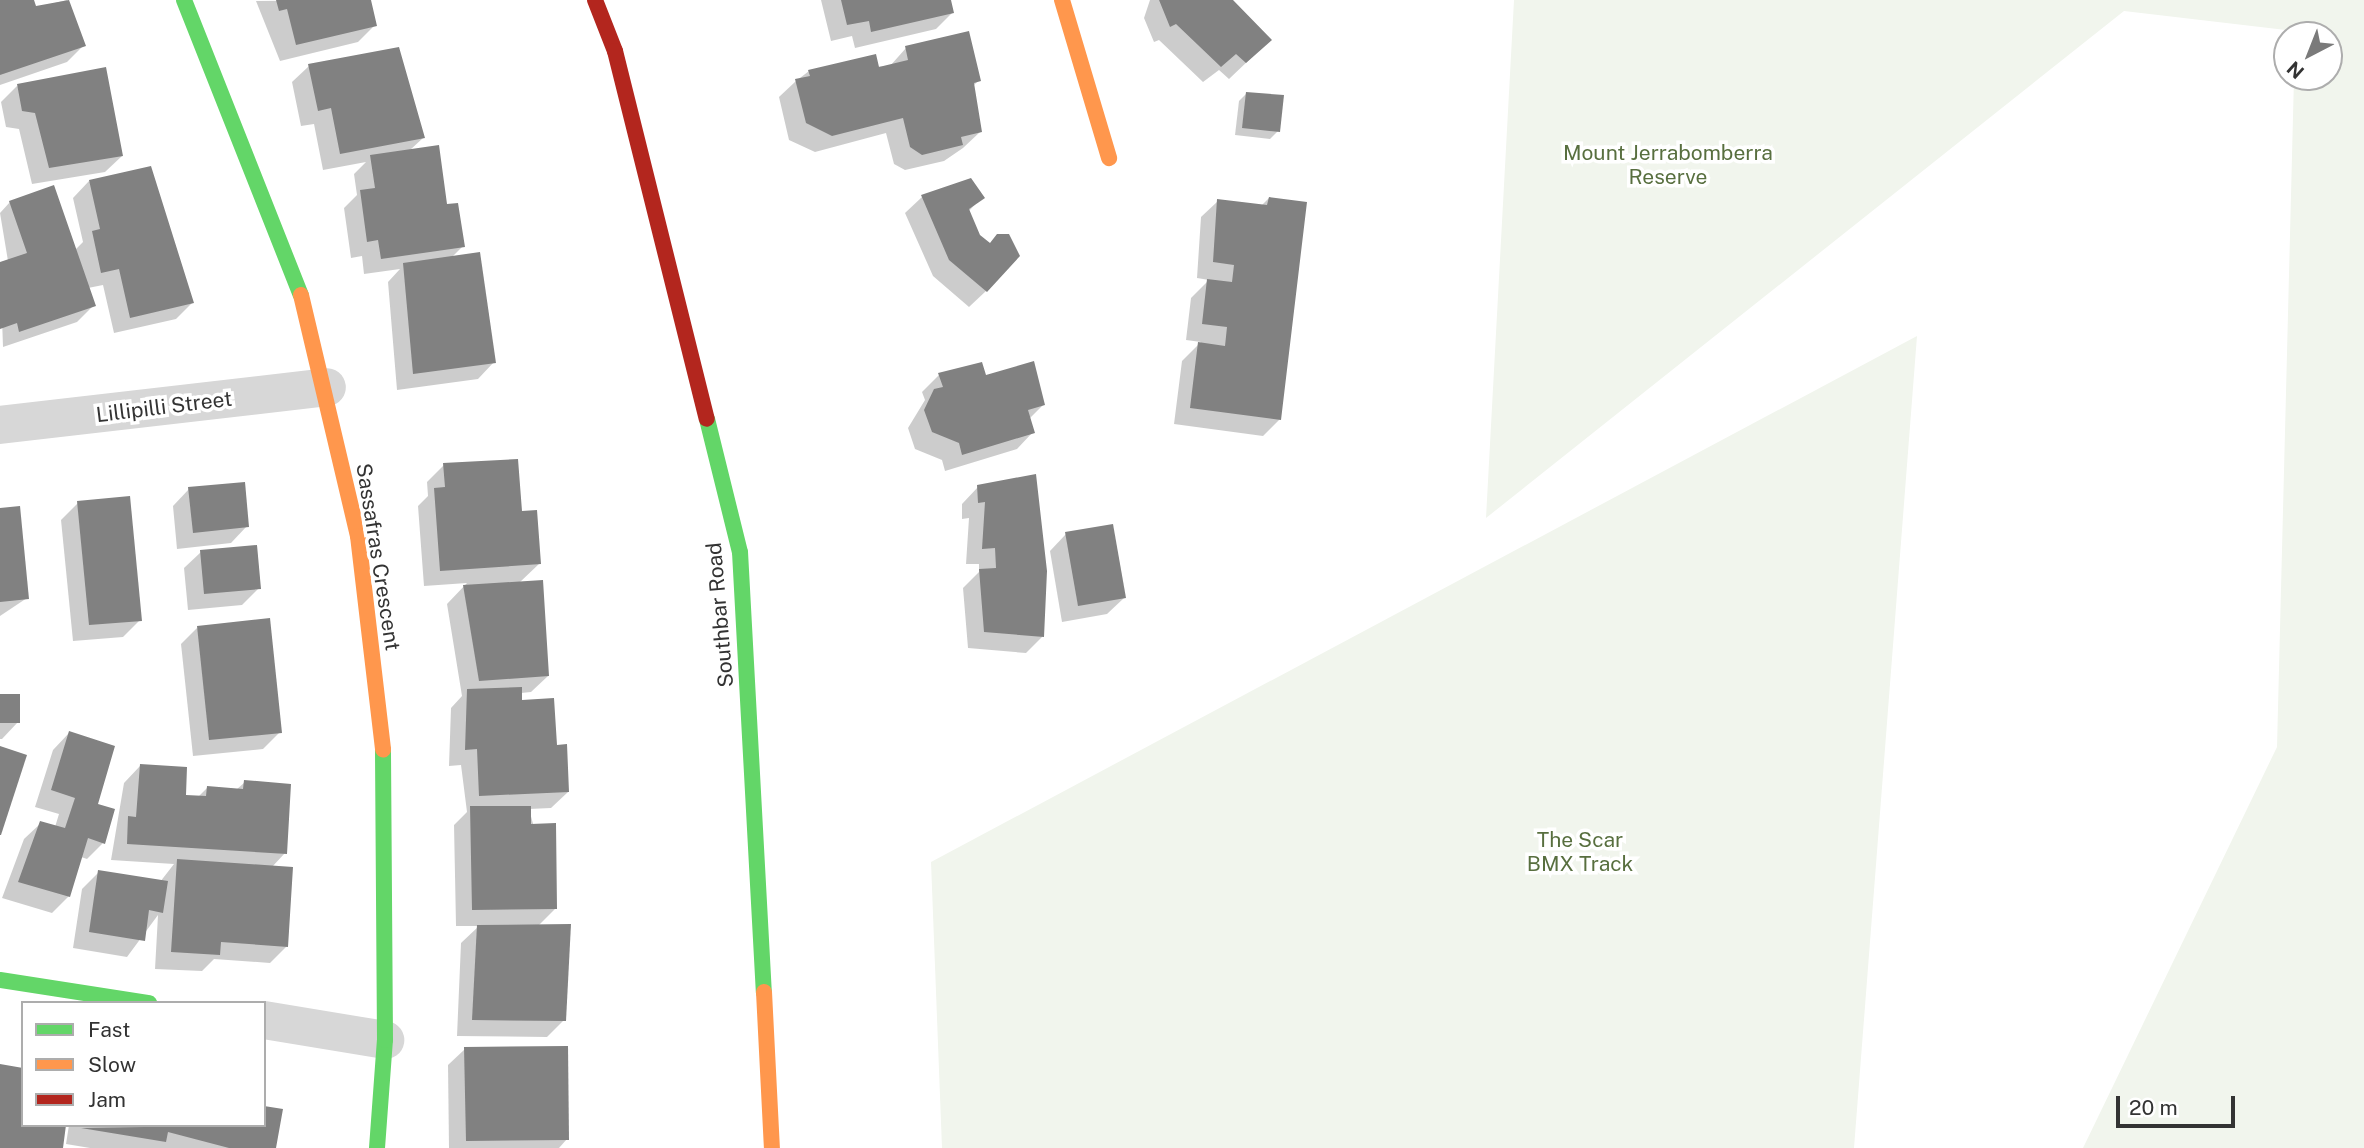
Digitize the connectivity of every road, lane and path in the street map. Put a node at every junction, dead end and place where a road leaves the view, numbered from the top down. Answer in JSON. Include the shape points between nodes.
{"nodes":[{"id":1,"x":184,"y":0,"type":"edge"},
{"id":2,"x":584,"y":0,"type":"edge"},
{"id":3,"x":595,"y":0,"type":"edge"},
{"id":4,"x":1062,"y":0,"type":"edge"},
{"id":5,"x":615,"y":51,"type":"junction"},
{"id":6,"x":1109,"y":158,"type":"dead end"},
{"id":7,"x":327,"y":387,"type":"junction"},
{"id":8,"x":0,"y":425,"type":"edge"},
{"id":9,"x":0,"y":981,"type":"edge"},
{"id":10,"x":135,"y":1001,"type":"edge"},
{"id":11,"x":266,"y":1020,"type":"edge"},
{"id":12,"x":385,"y":1040,"type":"junction"},
{"id":13,"x":377,"y":1148,"type":"edge"},
{"id":14,"x":772,"y":1148,"type":"edge"}],
"edges":[{"from":1,"to":7,"type":"street","name":"Sassafras Crescent","via":[[264,187]]},
{"from":2,"to":5,"type":"street","name":"Southbar Road"},
{"from":3,"to":5,"type":"street","name":"Southbar Road"},
{"from":4,"to":6,"type":"street"},
{"from":5,"to":14,"type":"street","name":"Southbar Road","via":[[740,552]]},
{"from":7,"to":8,"type":"street","name":"Lillipilli Street"},
{"from":7,"to":12,"type":"street","name":"Sassafras Crescent","via":[[358,536],[384,760]]},
{"from":9,"to":10,"type":"street"},
{"from":11,"to":12,"type":"street"},
{"from":12,"to":13,"type":"street","name":"Sassafras Crescent"}]}
